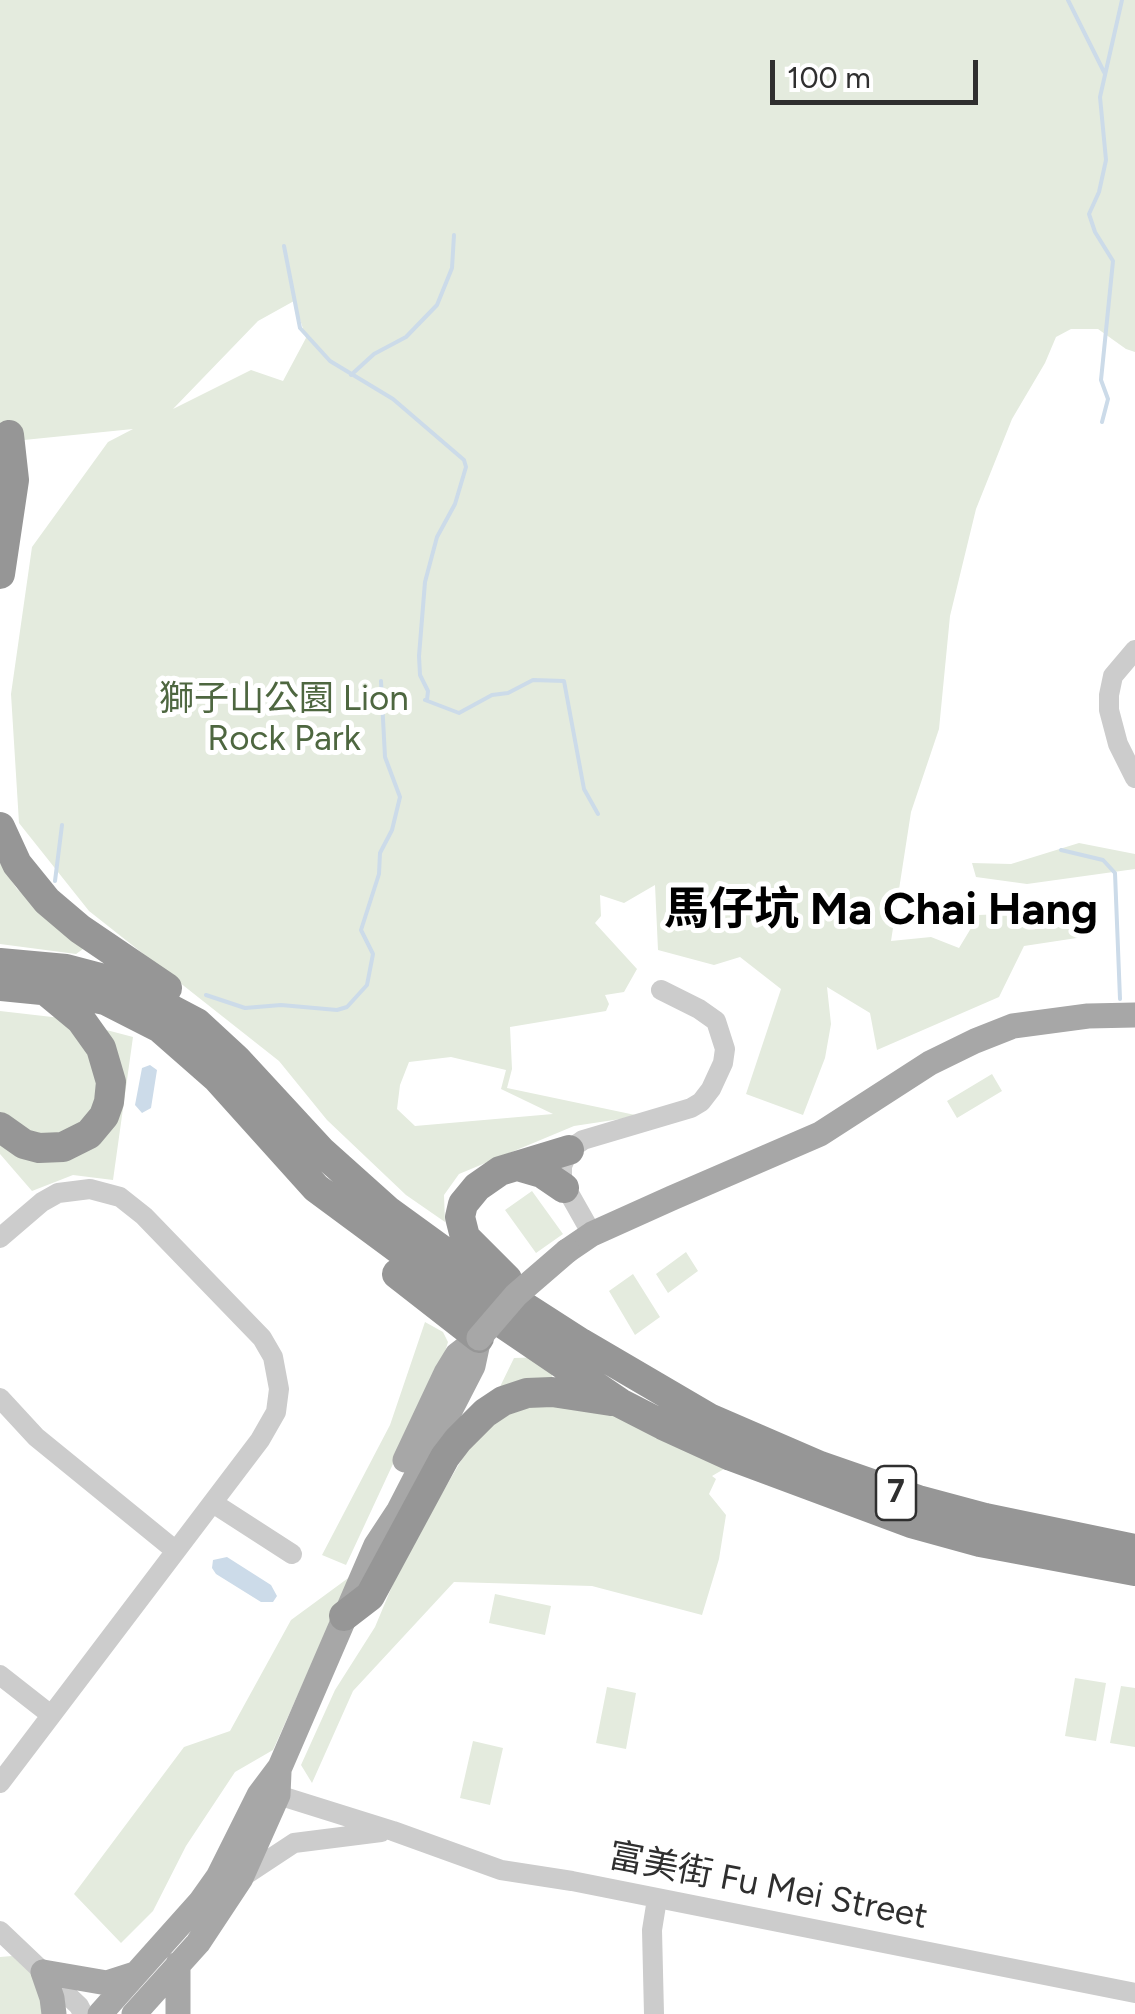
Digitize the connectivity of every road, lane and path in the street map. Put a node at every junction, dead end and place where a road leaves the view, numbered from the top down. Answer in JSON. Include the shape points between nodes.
{"nodes":[{"id":1,"x":9,"y":435,"type":"dead end"},
{"id":2,"x":0,"y":574,"type":"edge"},
{"id":3,"x":1135,"y":650,"type":"edge"},
{"id":4,"x":1135,"y":778,"type":"edge"},
{"id":5,"x":0,"y":827,"type":"edge"},
{"id":6,"x":0,"y":963,"type":"edge"},
{"id":7,"x":0,"y":986,"type":"edge"},
{"id":8,"x":661,"y":990,"type":"dead end"},
{"id":9,"x":46,"y":991,"type":"junction"},
{"id":10,"x":1135,"y":1015,"type":"edge"},
{"id":11,"x":197,"y":1023,"type":"junction"},
{"id":12,"x":0,"y":1127,"type":"edge"},
{"id":13,"x":569,"y":1150,"type":"junction"},
{"id":14,"x":518,"y":1166,"type":"junction"},
{"id":15,"x":316,"y":1188,"type":"junction"},
{"id":16,"x":564,"y":1188,"type":"junction"},
{"id":17,"x":589,"y":1236,"type":"junction"},
{"id":18,"x":0,"y":1238,"type":"edge"},
{"id":19,"x":545,"y":1319,"type":"junction"},
{"id":20,"x":479,"y":1338,"type":"junction"},
{"id":21,"x":0,"y":1398,"type":"edge"},
{"id":22,"x":620,"y":1403,"type":"junction"},
{"id":23,"x":212,"y":1503,"type":"junction"},
{"id":24,"x":1135,"y":1549,"type":"edge"},
{"id":25,"x":176,"y":1552,"type":"junction"},
{"id":26,"x":292,"y":1554,"type":"dead end"},
{"id":27,"x":1135,"y":1571,"type":"edge"},
{"id":28,"x":344,"y":1616,"type":"junction"},
{"id":29,"x":0,"y":1674,"type":"edge"},
{"id":30,"x":50,"y":1716,"type":"junction"},
{"id":31,"x":0,"y":1783,"type":"edge"},
{"id":32,"x":268,"y":1795,"type":"junction"},
{"id":33,"x":393,"y":1831,"type":"junction"},
{"id":34,"x":241,"y":1878,"type":"junction"},
{"id":35,"x":657,"y":1900,"type":"junction"},
{"id":36,"x":0,"y":1931,"type":"edge"},
{"id":37,"x":178,"y":1964,"type":"junction"},
{"id":38,"x":146,"y":1966,"type":"junction"},
{"id":39,"x":42,"y":1972,"type":"junction"},
{"id":40,"x":1135,"y":1993,"type":"edge"},
{"id":41,"x":86,"y":2012,"type":"edge"},
{"id":42,"x":134,"y":2014,"type":"edge"},
{"id":43,"x":178,"y":2014,"type":"edge"},
{"id":44,"x":654,"y":2014,"type":"edge"}],
"edges":[{"from":1,"to":2,"type":"highway","via":[[14,480]]},
{"from":3,"to":4,"type":"street","via":[[1114,676],[1109,695],[1118,744]]},
{"from":5,"to":11,"type":"highway","via":[[17,864],[47,901],[180,998]]},
{"from":6,"to":11,"type":"highway","number":"7","via":[[116,982]]},
{"from":7,"to":9,"type":"highway","number":"7"},
{"from":8,"to":13,"type":"street","via":[[716,1021],[725,1049],[718,1076],[691,1108]]},
{"from":9,"to":12,"type":"highway","via":[[101,1048],[112,1082],[109,1102],[100,1123],[77,1142],[48,1149],[24,1144]]},
{"from":9,"to":15,"type":"highway","number":"7","via":[[105,1000],[160,1028],[217,1078]]},
{"from":10,"to":17,"type":"main road","via":[[1013,1026],[930,1063],[820,1134]]},
{"from":11,"to":19,"type":"highway","number":"7","via":[[372,1198]]},
{"from":13,"to":14,"type":"highway"},
{"from":13,"to":16,"type":"street"},
{"from":14,"to":16,"type":"highway"},
{"from":14,"to":19,"type":"highway","via":[[471,1192],[460,1224],[469,1243]]},
{"from":15,"to":20,"type":"highway","via":[[348,1232]]},
{"from":15,"to":22,"type":"highway","number":"7"},
{"from":16,"to":17,"type":"street"},
{"from":17,"to":20,"type":"main road","bridge":true,"via":[[526,1285]]},
{"from":18,"to":23,"type":"street","via":[[58,1193],[114,1194],[144,1216],[262,1338],[279,1378],[276,1412]]},
{"from":19,"to":24,"type":"highway","number":"7","via":[[709,1418],[820,1466],[965,1513]]},
{"from":20,"to":28,"type":"main road","via":[[457,1355],[446,1392],[387,1503]]},
{"from":21,"to":25,"type":"street","via":[[36,1437]]},
{"from":22,"to":27,"type":"highway","number":"7","via":[[730,1456],[911,1524]]},
{"from":22,"to":28,"type":"highway","via":[[544,1392],[519,1394],[494,1407],[445,1457],[370,1596]]},
{"from":23,"to":25,"type":"street"},
{"from":23,"to":26,"type":"street"},
{"from":25,"to":30,"type":"street"},
{"from":28,"to":32,"type":"main road"},
{"from":29,"to":30,"type":"street"},
{"from":30,"to":31,"type":"street"},
{"from":32,"to":33,"type":"street","name":"富美街 Fu Mei Street"},
{"from":32,"to":34,"type":"main road"},
{"from":32,"to":38,"type":"main road","via":[[218,1877]]},
{"from":33,"to":34,"type":"street","name":"富美街 Fu Mei Street","via":[[294,1843]]},
{"from":33,"to":35,"type":"street","name":"富美街 Fu Mei Street","via":[[501,1870]]},
{"from":34,"to":37,"type":"main road"},
{"from":35,"to":40,"type":"street","name":"富美街 Fu Mei Street"},
{"from":35,"to":44,"type":"street"},
{"from":36,"to":39,"type":"street"},
{"from":37,"to":42,"type":"main road"},
{"from":37,"to":43,"type":"main road"},
{"from":38,"to":39,"type":"main road","via":[[107,1983]]},
{"from":38,"to":41,"type":"main road"},
{"from":39,"to":41,"type":"main road","via":[[52,1998]]}]}
